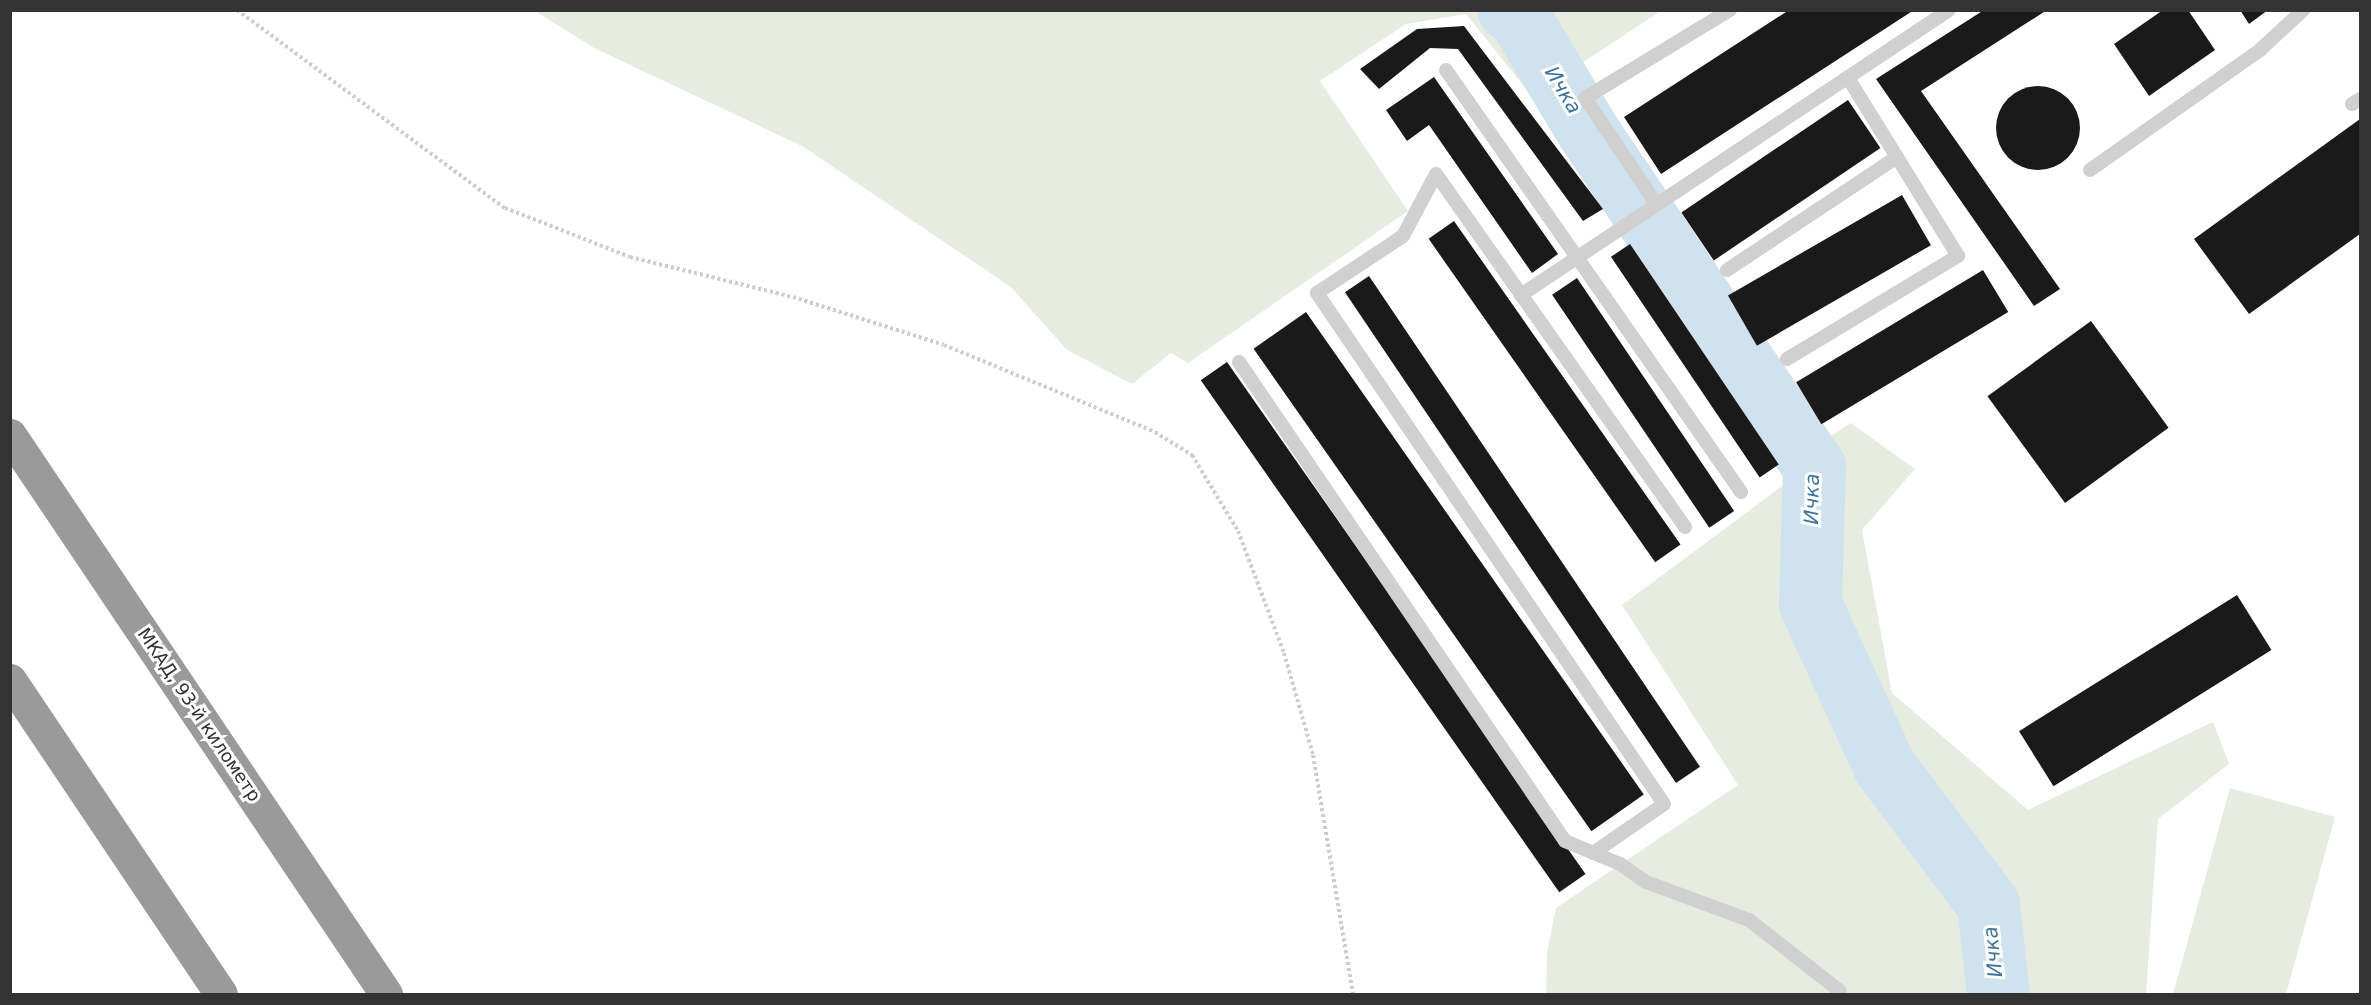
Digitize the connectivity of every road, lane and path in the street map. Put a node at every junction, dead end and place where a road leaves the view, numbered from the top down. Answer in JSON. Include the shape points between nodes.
{"nodes":[{"id":1,"x":237,"y":10,"type":"edge"},
{"id":2,"x":1730,"y":10,"type":"edge"},
{"id":3,"x":1949,"y":10,"type":"edge"},
{"id":4,"x":2303,"y":10,"type":"edge"},
{"id":5,"x":1446,"y":70,"type":"dead end"},
{"id":6,"x":1848,"y":78,"type":"junction"},
{"id":7,"x":1897,"y":158,"type":"junction"},
{"id":8,"x":2090,"y":170,"type":"dead end"},
{"id":9,"x":1656,"y":205,"type":"junction"},
{"id":10,"x":1579,"y":256,"type":"junction"},
{"id":11,"x":1727,"y":270,"type":"dead end"},
{"id":12,"x":1521,"y":295,"type":"junction"},
{"id":13,"x":1787,"y":359,"type":"dead end"},
{"id":14,"x":1239,"y":362,"type":"dead end"},
{"id":15,"x":10,"y":435,"type":"edge"},
{"id":16,"x":1741,"y":492,"type":"dead end"},
{"id":17,"x":1685,"y":527,"type":"dead end"},
{"id":18,"x":10,"y":680,"type":"edge"},
{"id":19,"x":1593,"y":852,"type":"junction"},
{"id":20,"x":1835,"y":993,"type":"edge"},
{"id":21,"x":221,"y":994,"type":"edge"},
{"id":22,"x":386,"y":994,"type":"edge"},
{"id":23,"x":1353,"y":994,"type":"edge"},
{"id":24,"x":1854,"y":994,"type":"edge"}],
"edges":[{"from":1,"to":23,"type":"path","via":[[505,208],[630,256],[793,297],[944,345],[1155,432],[1192,455],[1238,531],[1284,653],[1312,755]]},
{"from":2,"to":9,"type":"lane","via":[[1585,98]]},
{"from":3,"to":6,"type":"lane"},
{"from":4,"to":8,"type":"lane","via":[[2260,50]]},
{"from":5,"to":10,"type":"lane"},
{"from":6,"to":7,"type":"lane"},
{"from":6,"to":9,"type":"lane"},
{"from":7,"to":11,"type":"lane"},
{"from":7,"to":13,"type":"lane","via":[[1958,256]]},
{"from":9,"to":10,"type":"lane"},
{"from":10,"to":12,"type":"lane"},
{"from":10,"to":16,"type":"lane"},
{"from":12,"to":17,"type":"lane"},
{"from":12,"to":19,"type":"lane","via":[[1436,174],[1404,236],[1317,292],[1664,804]]},
{"from":14,"to":19,"type":"lane","via":[[1565,841]]},
{"from":15,"to":22,"type":"highway","name":"МКАД, 93-й километр"},
{"from":18,"to":21,"type":"highway"},
{"from":19,"to":20,"type":"lane","via":[[1646,882],[1749,920]]},
{"from":20,"to":24,"type":"lane"}]}
